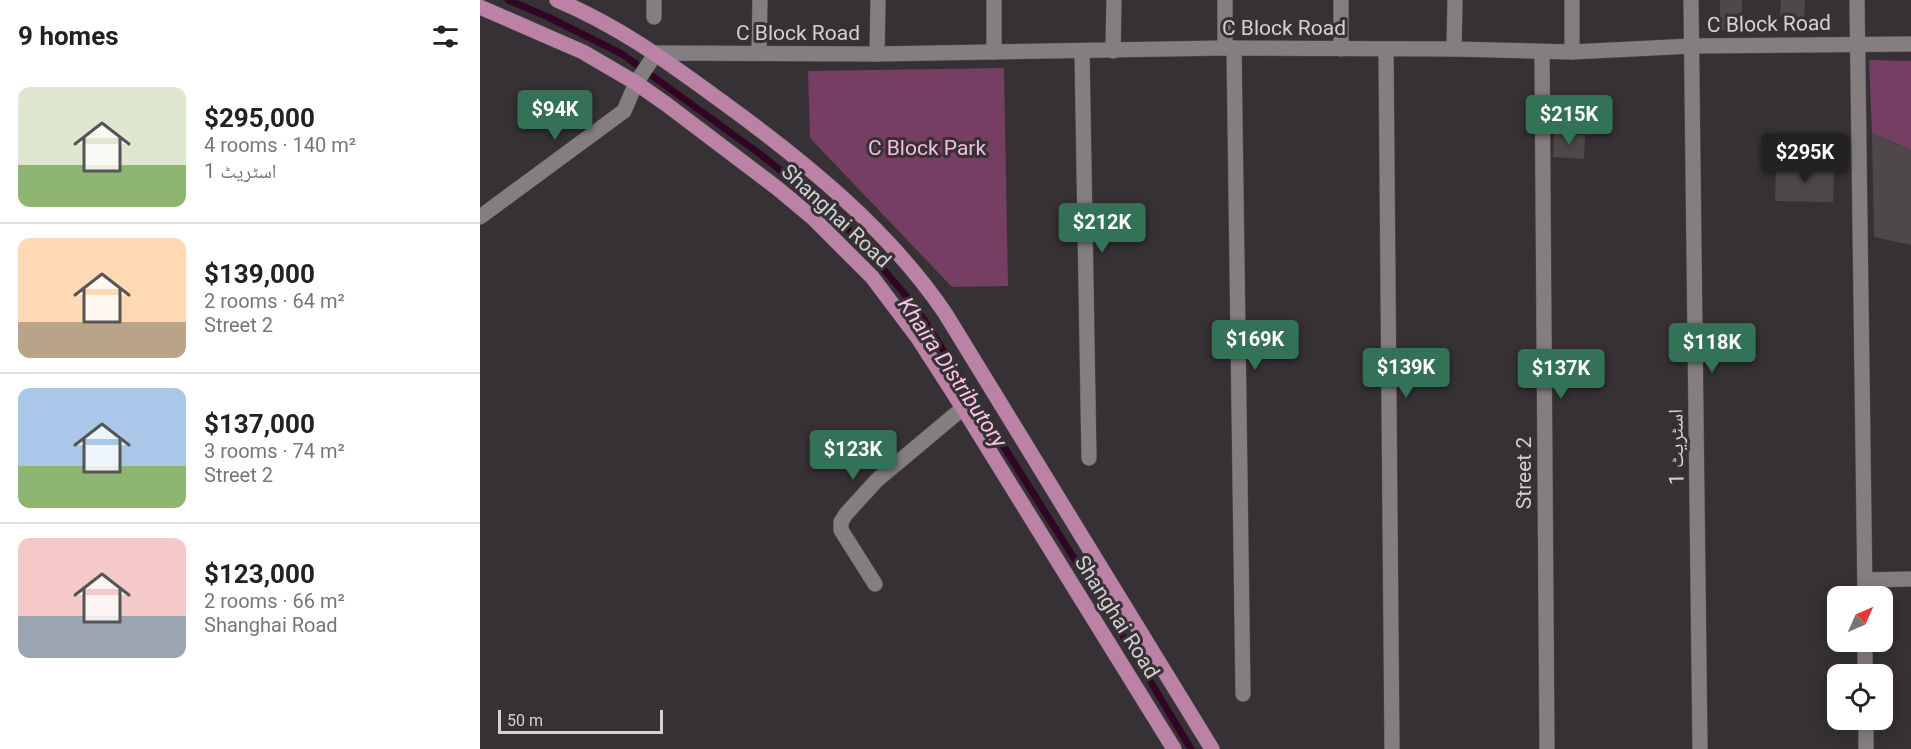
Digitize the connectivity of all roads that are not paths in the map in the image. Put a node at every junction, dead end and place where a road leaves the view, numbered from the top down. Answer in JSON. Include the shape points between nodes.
{"nodes":[{"id":1,"x":557,"y":0,"type":"edge"},
{"id":2,"x":654,"y":0,"type":"edge"},
{"id":3,"x":760,"y":0,"type":"edge"},
{"id":4,"x":878,"y":0,"type":"edge"},
{"id":5,"x":994,"y":0,"type":"edge"},
{"id":6,"x":1114,"y":0,"type":"edge"},
{"id":7,"x":1225,"y":0,"type":"edge"},
{"id":8,"x":1341,"y":0,"type":"edge"},
{"id":9,"x":1455,"y":0,"type":"edge"},
{"id":10,"x":1572,"y":0,"type":"edge"},
{"id":11,"x":1691,"y":0,"type":"edge"},
{"id":12,"x":1857,"y":0,"type":"edge"},
{"id":13,"x":480,"y":7,"type":"edge"},
{"id":14,"x":654,"y":17,"type":"dead end"},
{"id":15,"x":1858,"y":44,"type":"junction"},
{"id":16,"x":1911,"y":44,"type":"edge"},
{"id":17,"x":1692,"y":46,"type":"junction"},
{"id":18,"x":1229,"y":48,"type":"junction"},
{"id":19,"x":1341,"y":49,"type":"junction"},
{"id":20,"x":1454,"y":49,"type":"junction"},
{"id":21,"x":1386,"y":50,"type":"junction"},
{"id":22,"x":1082,"y":51,"type":"junction"},
{"id":23,"x":1113,"y":51,"type":"junction"},
{"id":24,"x":994,"y":52,"type":"junction"},
{"id":25,"x":1542,"y":52,"type":"junction"},
{"id":26,"x":1572,"y":52,"type":"junction"},
{"id":27,"x":759,"y":53,"type":"junction"},
{"id":28,"x":878,"y":54,"type":"junction"},
{"id":29,"x":653,"y":57,"type":"junction"},
{"id":30,"x":638,"y":79,"type":"junction"},
{"id":31,"x":480,"y":217,"type":"edge"},
{"id":32,"x":963,"y":408,"type":"junction"},
{"id":33,"x":1089,"y":458,"type":"dead end"},
{"id":34,"x":1911,"y":579,"type":"edge"},
{"id":35,"x":1865,"y":580,"type":"junction"},
{"id":36,"x":875,"y":584,"type":"dead end"},
{"id":37,"x":1865,"y":586,"type":"edge"},
{"id":38,"x":1243,"y":694,"type":"dead end"},
{"id":39,"x":1866,"y":730,"type":"edge"},
{"id":40,"x":1174,"y":749,"type":"edge"},
{"id":41,"x":1212,"y":749,"type":"edge"},
{"id":42,"x":1392,"y":749,"type":"edge"},
{"id":43,"x":1547,"y":749,"type":"edge"},
{"id":44,"x":1700,"y":749,"type":"edge"},
{"id":45,"x":1866,"y":749,"type":"edge"}],
"edges":[{"from":1,"to":29,"type":"main road","name":"Shanghai Road","via":[[592,16]]},
{"from":2,"to":14,"type":"street"},
{"from":3,"to":27,"type":"street"},
{"from":4,"to":28,"type":"street"},
{"from":5,"to":24,"type":"street"},
{"from":6,"to":23,"type":"street"},
{"from":7,"to":18,"type":"street"},
{"from":8,"to":19,"type":"street"},
{"from":9,"to":20,"type":"street"},
{"from":10,"to":26,"type":"street"},
{"from":11,"to":17,"type":"street","name":"اسٹریٹ 1"},
{"from":12,"to":15,"type":"street"},
{"from":13,"to":30,"type":"main road","name":"Shanghai Road"},
{"from":15,"to":16,"type":"street","name":"C Block Road"},
{"from":15,"to":17,"type":"street","name":"C Block Road"},
{"from":15,"to":35,"type":"street"},
{"from":17,"to":26,"type":"street","name":"C Block Road"},
{"from":17,"to":44,"type":"street","name":"اسٹریٹ 1"},
{"from":18,"to":19,"type":"street","name":"C Block Road"},
{"from":18,"to":23,"type":"street","name":"C Block Road"},
{"from":18,"to":38,"type":"street"},
{"from":19,"to":21,"type":"street","name":"C Block Road"},
{"from":20,"to":21,"type":"street","name":"C Block Road"},
{"from":20,"to":25,"type":"street","name":"C Block Road"},
{"from":21,"to":42,"type":"street"},
{"from":22,"to":23,"type":"street","name":"C Block Road"},
{"from":22,"to":24,"type":"street","name":"C Block Road"},
{"from":22,"to":33,"type":"street"},
{"from":24,"to":28,"type":"street","name":"C Block Road"},
{"from":25,"to":26,"type":"street","name":"C Block Road"},
{"from":25,"to":43,"type":"street","name":"Street 2"},
{"from":27,"to":28,"type":"street","name":"C Block Road"},
{"from":27,"to":29,"type":"street","name":"C Block Road"},
{"from":29,"to":30,"type":"street"},
{"from":29,"to":41,"type":"main road","name":"Shanghai Road","via":[[753,124],[807,168],[916,273],[951,322]]},
{"from":30,"to":31,"type":"street","via":[[624,111]]},
{"from":30,"to":32,"type":"main road","name":"Shanghai Road","via":[[777,188],[846,249],[893,302]]},
{"from":32,"to":36,"type":"street","via":[[877,480],[841,522],[841,530]]},
{"from":32,"to":40,"type":"main road","name":"Shanghai Road"},
{"from":34,"to":35,"type":"street"},
{"from":35,"to":37,"type":"street"},
{"from":39,"to":45,"type":"street"}]}
